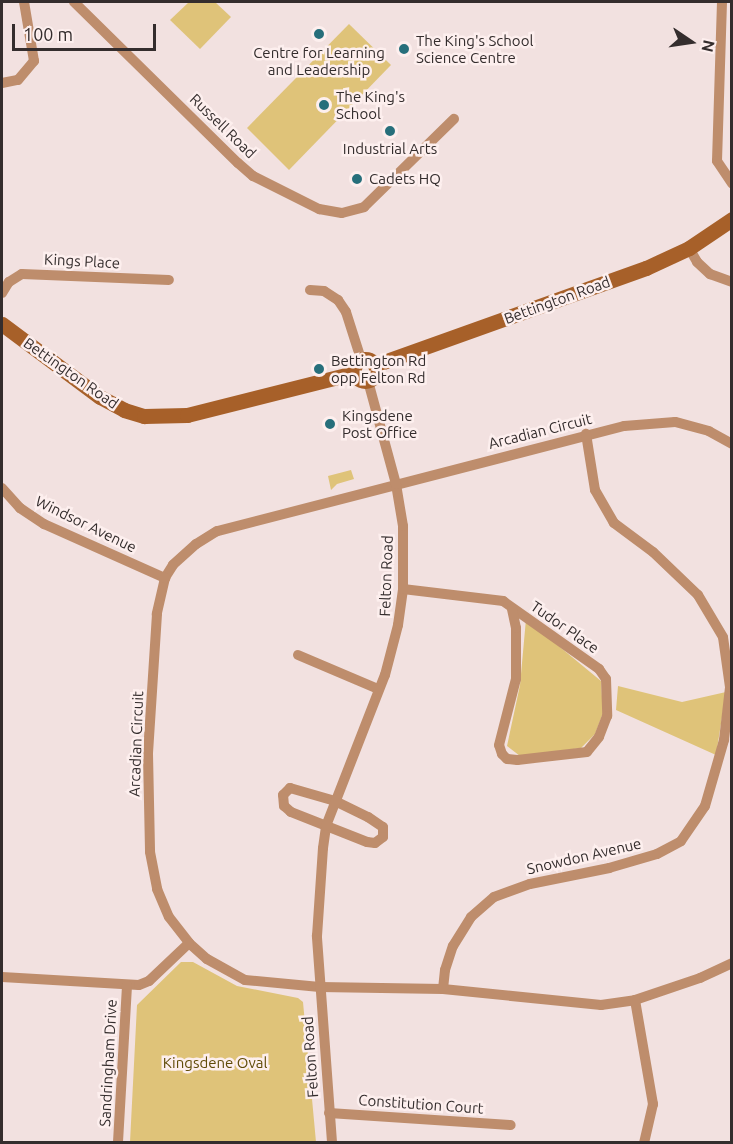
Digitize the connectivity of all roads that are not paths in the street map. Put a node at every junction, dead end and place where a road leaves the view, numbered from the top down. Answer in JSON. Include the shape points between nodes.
{"nodes":[{"id":1,"x":24,"y":2,"type":"edge"},
{"id":2,"x":74,"y":2,"type":"edge"},
{"id":3,"x":722,"y":2,"type":"edge"},
{"id":4,"x":2,"y":83,"type":"edge"},
{"id":5,"x":454,"y":119,"type":"dead end"},
{"id":6,"x":732,"y":183,"type":"edge"},
{"id":7,"x":732,"y":219,"type":"edge"},
{"id":8,"x":689,"y":248,"type":"junction"},
{"id":9,"x":169,"y":280,"type":"dead end"},
{"id":10,"x":732,"y":282,"type":"edge"},
{"id":11,"x":310,"y":290,"type":"dead end"},
{"id":12,"x":2,"y":293,"type":"edge"},
{"id":13,"x":2,"y":324,"type":"edge"},
{"id":14,"x":364,"y":370,"type":"junction"},
{"id":15,"x":586,"y":434,"type":"junction"},
{"id":16,"x":732,"y":444,"type":"edge"},
{"id":17,"x":396,"y":484,"type":"junction"},
{"id":18,"x":2,"y":488,"type":"edge"},
{"id":19,"x":165,"y":578,"type":"junction"},
{"id":20,"x":403,"y":589,"type":"junction"},
{"id":21,"x":512,"y":609,"type":"junction"},
{"id":22,"x":298,"y":655,"type":"dead end"},
{"id":23,"x":378,"y":690,"type":"junction"},
{"id":24,"x":335,"y":801,"type":"junction"},
{"id":25,"x":326,"y":826,"type":"junction"},
{"id":26,"x":189,"y":943,"type":"junction"},
{"id":27,"x":732,"y":963,"type":"edge"},
{"id":28,"x":2,"y":977,"type":"edge"},
{"id":29,"x":127,"y":985,"type":"junction"},
{"id":30,"x":320,"y":987,"type":"junction"},
{"id":31,"x":443,"y":989,"type":"junction"},
{"id":32,"x":635,"y":1000,"type":"junction"},
{"id":33,"x":329,"y":1113,"type":"junction"},
{"id":34,"x":511,"y":1125,"type":"dead end"},
{"id":35,"x":118,"y":1143,"type":"edge"},
{"id":36,"x":332,"y":1143,"type":"edge"},
{"id":37,"x":644,"y":1143,"type":"edge"}],
"edges":[{"from":1,"to":4,"type":"street","via":[[34,61],[18,80]]},
{"from":2,"to":5,"type":"street","name":"Russell Road","via":[[253,176],[319,209],[342,213],[364,207]]},
{"from":3,"to":6,"type":"street","via":[[717,161]]},
{"from":7,"to":8,"type":"main road","name":"Bettington Road"},
{"from":8,"to":10,"type":"street","via":[[710,274]]},
{"from":8,"to":14,"type":"main road","name":"Bettington Road","via":[[646,268]]},
{"from":9,"to":12,"type":"street","name":"Kings Place","via":[[22,274],[9,282]]},
{"from":11,"to":14,"type":"street","name":"Felton Road","via":[[324,291],[338,300],[346,312]]},
{"from":13,"to":14,"type":"main road","name":"Bettington Road","via":[[100,397],[144,416],[187,415]]},
{"from":14,"to":17,"type":"street","name":"Felton Road"},
{"from":15,"to":16,"type":"street","name":"Arcadian Circuit","via":[[675,422],[710,431]]},
{"from":15,"to":17,"type":"street","name":"Arcadian Circuit"},
{"from":15,"to":31,"type":"street","name":"Snowdon Avenue","via":[[595,489],[614,523],[653,552],[698,595],[723,637],[730,687],[723,740],[705,806],[681,841],[657,854],[530,884],[494,897],[471,917],[453,946]]},
{"from":17,"to":19,"type":"street","name":"Arcadian Circuit","via":[[218,531],[196,544]]},
{"from":17,"to":20,"type":"street","name":"Felton Road","via":[[403,526]]},
{"from":18,"to":19,"type":"street","name":"Windsor Avenue","via":[[20,508],[44,524]]},
{"from":19,"to":26,"type":"street","name":"Arcadian Circuit","via":[[157,614],[148,754],[150,852],[157,889],[169,917]]},
{"from":20,"to":21,"type":"street","name":"Tudor Place","via":[[487,597],[503,601]]},
{"from":20,"to":23,"type":"street","name":"Felton Road","via":[[398,625]]},
{"from":21,"to":21,"type":"street","name":"Tudor Place","via":[[599,669],[606,680],[607,716],[599,737],[587,752],[517,760],[501,754],[499,745],[516,679]]},
{"from":22,"to":23,"type":"street"},
{"from":23,"to":24,"type":"street","name":"Felton Road"},
{"from":24,"to":25,"type":"street","name":"Felton Road"},
{"from":24,"to":25,"type":"street","via":[[290,788],[283,795],[284,806],[291,812]]},
{"from":24,"to":25,"type":"street","via":[[383,827],[383,837],[375,843],[367,842]]},
{"from":25,"to":30,"type":"street","name":"Felton Road","via":[[316,913]]},
{"from":26,"to":29,"type":"street","via":[[149,981]]},
{"from":26,"to":30,"type":"street","name":"Arcadian Circuit","via":[[207,959],[245,980]]},
{"from":27,"to":32,"type":"street","name":"Arcadian Circuit"},
{"from":28,"to":29,"type":"street"},
{"from":29,"to":35,"type":"street","name":"Sandringham Drive"},
{"from":30,"to":31,"type":"street","name":"Arcadian Circuit"},
{"from":30,"to":33,"type":"street","name":"Felton Road"},
{"from":31,"to":32,"type":"street","name":"Arcadian Circuit","via":[[601,1005]]},
{"from":32,"to":37,"type":"street","via":[[653,1104]]},
{"from":33,"to":34,"type":"street","name":"Constitution Court"},
{"from":33,"to":36,"type":"street","name":"Felton Road"}]}
